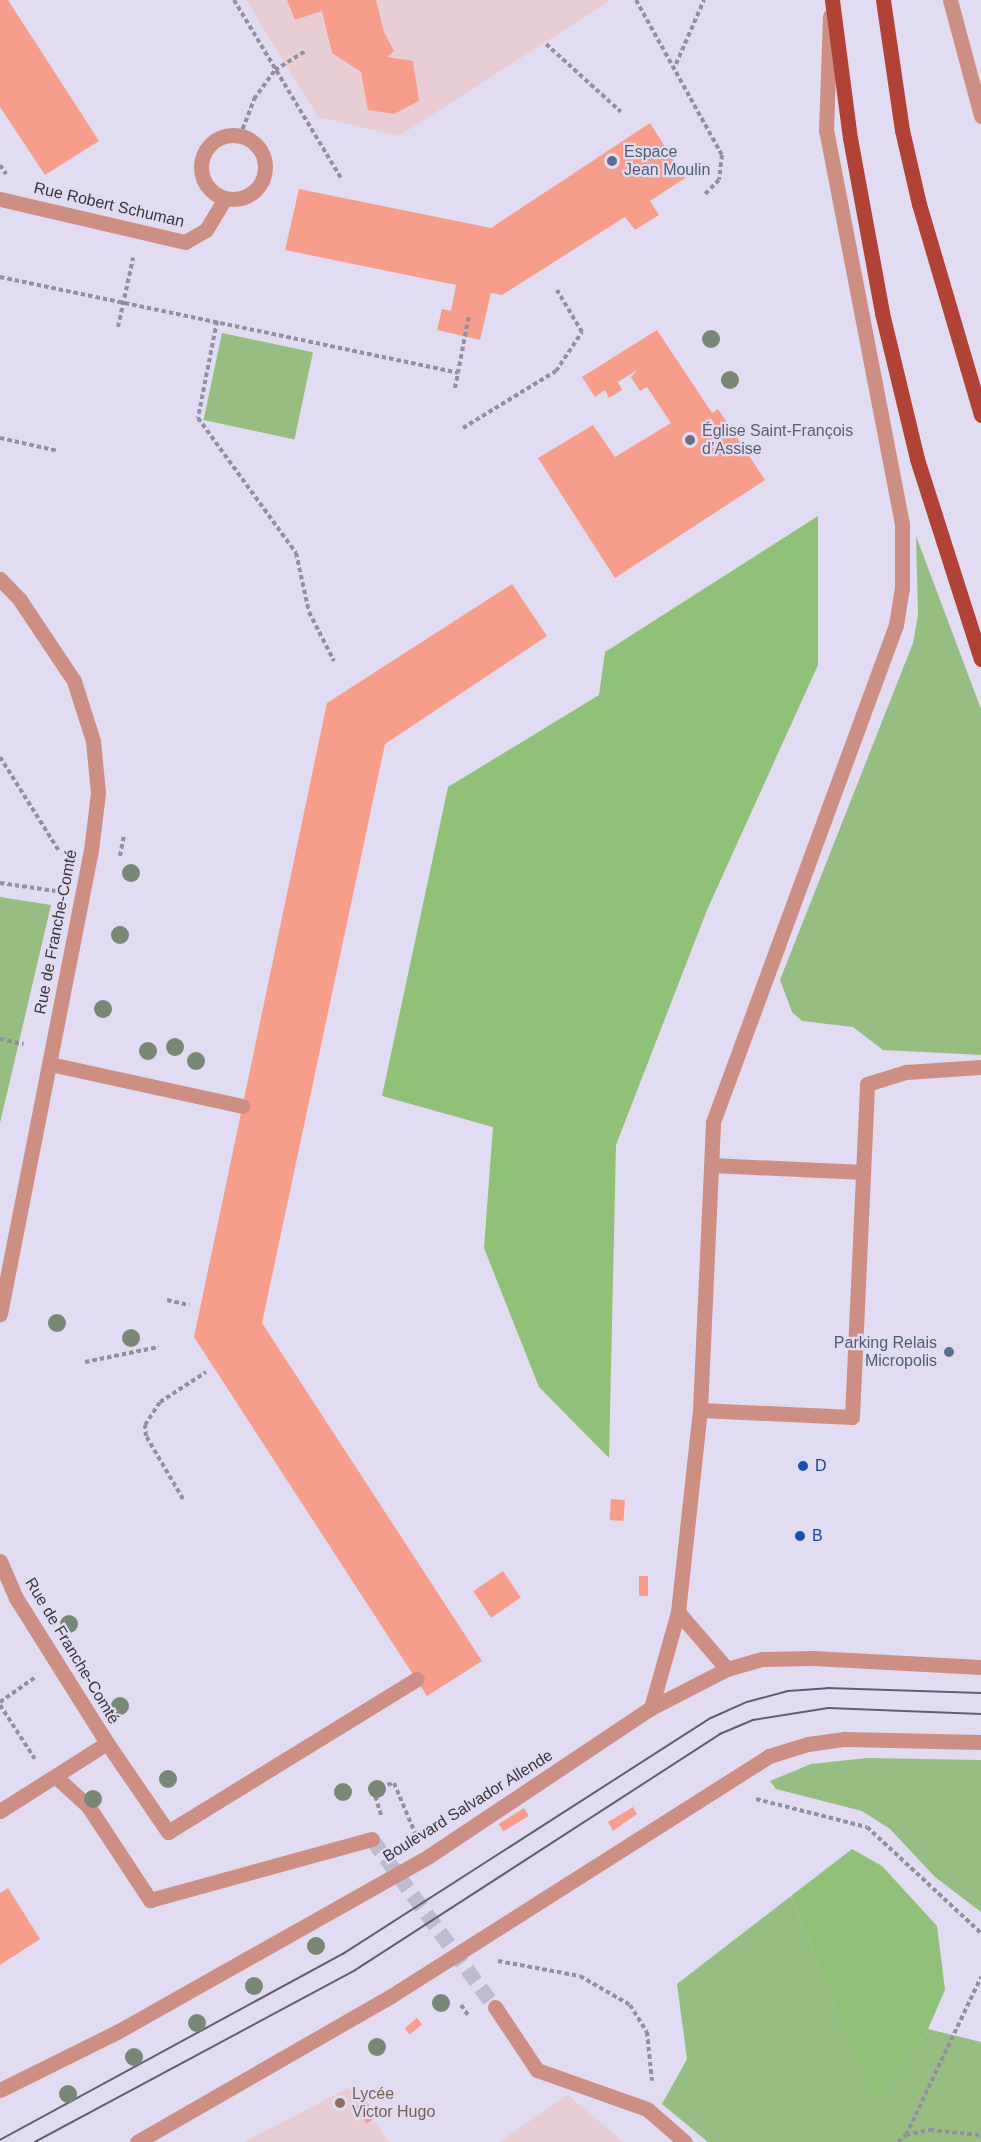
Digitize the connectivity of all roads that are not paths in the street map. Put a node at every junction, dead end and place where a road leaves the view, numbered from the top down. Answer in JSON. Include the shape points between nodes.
{"nodes":[{"id":1,"x":831,"y":0,"type":"edge"},
{"id":2,"x":883,"y":0,"type":"edge"},
{"id":3,"x":950,"y":0,"type":"edge"},
{"id":4,"x":981,"y":116,"type":"edge"},
{"id":5,"x":225,"y":198,"type":"junction"},
{"id":6,"x":0,"y":199,"type":"edge"},
{"id":7,"x":981,"y":414,"type":"edge"},
{"id":8,"x":0,"y":579,"type":"edge"},
{"id":9,"x":981,"y":659,"type":"edge"},
{"id":10,"x":50,"y":1064,"type":"junction"},
{"id":11,"x":981,"y":1067,"type":"edge"},
{"id":12,"x":243,"y":1106,"type":"dead end"},
{"id":13,"x":711,"y":1165,"type":"junction"},
{"id":14,"x":863,"y":1172,"type":"junction"},
{"id":15,"x":0,"y":1314,"type":"edge"},
{"id":16,"x":700,"y":1410,"type":"junction"},
{"id":17,"x":0,"y":1561,"type":"edge"},
{"id":18,"x":678,"y":1612,"type":"junction"},
{"id":19,"x":981,"y":1667,"type":"edge"},
{"id":20,"x":727,"y":1669,"type":"junction"},
{"id":21,"x":417,"y":1679,"type":"dead end"},
{"id":22,"x":651,"y":1708,"type":"junction"},
{"id":23,"x":981,"y":1742,"type":"edge"},
{"id":24,"x":107,"y":1743,"type":"junction"},
{"id":25,"x":56,"y":1777,"type":"junction"},
{"id":26,"x":0,"y":1810,"type":"edge"},
{"id":27,"x":372,"y":1839,"type":"dead end"},
{"id":28,"x":495,"y":2007,"type":"tunnel mouth"},
{"id":29,"x":0,"y":2090,"type":"edge"},
{"id":30,"x":137,"y":2142,"type":"edge"},
{"id":31,"x":686,"y":2142,"type":"edge"}],
"edges":[{"from":1,"to":9,"type":"main road","via":[[850,138],[882,313],[917,459]]},
{"from":1,"to":13,"type":"street","via":[[826,131],[902,524],[902,588],[896,625],[713,1122]]},
{"from":2,"to":7,"type":"main road","via":[[902,130],[919,204]]},
{"from":3,"to":4,"type":"street"},
{"from":5,"to":5,"type":"street","via":[[215,194],[203,177],[203,157],[214,142],[240,135],[257,145],[265,173],[255,191],[236,199]]},
{"from":5,"to":6,"type":"street","name":"Rue Robert Schuman","via":[[206,230],[185,242]]},
{"from":8,"to":10,"type":"street","name":"Rue de Franche-Comté","via":[[20,600],[74,681],[93,741],[98,793],[91,850]]},
{"from":10,"to":12,"type":"street"},
{"from":10,"to":15,"type":"street","name":"Rue de Franche-Comté"},
{"from":11,"to":14,"type":"street","via":[[906,1072],[867,1084]]},
{"from":13,"to":14,"type":"street"},
{"from":13,"to":16,"type":"street"},
{"from":14,"to":16,"type":"street","via":[[852,1416]]},
{"from":16,"to":18,"type":"street"},
{"from":17,"to":24,"type":"street","name":"Rue de Franche-Comté","via":[[16,1598]]},
{"from":18,"to":20,"type":"street"},
{"from":18,"to":22,"type":"street"},
{"from":19,"to":20,"type":"street","name":"Boulevard Salvador Allende","via":[[813,1658],[763,1659]]},
{"from":20,"to":22,"type":"street","name":"Boulevard Salvador Allende"},
{"from":21,"to":24,"type":"street","via":[[168,1832]]},
{"from":22,"to":29,"type":"street","name":"Boulevard Salvador Allende","via":[[429,1856],[117,2032]]},
{"from":23,"to":30,"type":"street","via":[[844,1739],[808,1744],[769,1756],[391,1996]]},
{"from":24,"to":25,"type":"street","name":"Rue de Franche-Comté"},
{"from":25,"to":26,"type":"street","name":"Rue de Franche-Comté"},
{"from":25,"to":27,"type":"street","via":[[88,1806],[150,1900]]},
{"from":28,"to":31,"type":"street","via":[[537,2070],[647,2109]]}]}
